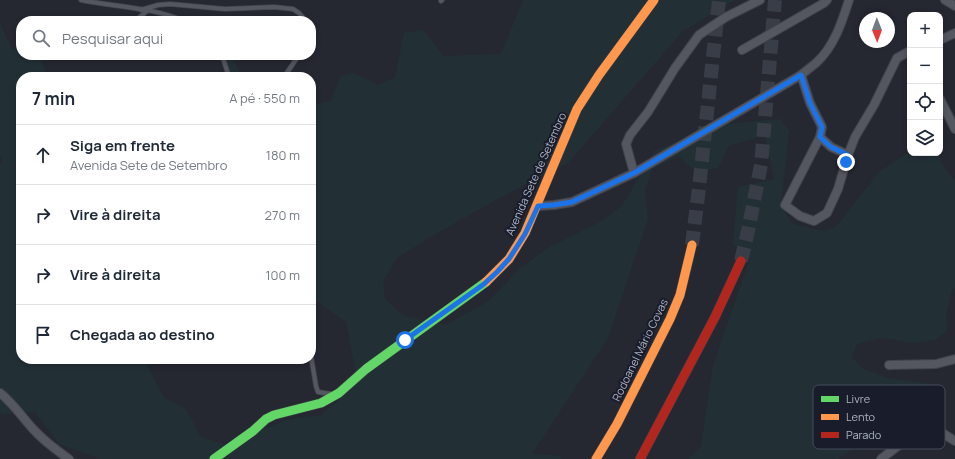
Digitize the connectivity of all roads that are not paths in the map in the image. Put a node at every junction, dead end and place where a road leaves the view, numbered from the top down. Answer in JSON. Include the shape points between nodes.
{"nodes":[{"id":1,"x":81,"y":0,"type":"edge"},
{"id":2,"x":654,"y":0,"type":"edge"},
{"id":3,"x":760,"y":0,"type":"edge"},
{"id":4,"x":827,"y":0,"type":"edge"},
{"id":5,"x":849,"y":0,"type":"edge"},
{"id":6,"x":945,"y":0,"type":"edge"},
{"id":7,"x":955,"y":6,"type":"edge"},
{"id":8,"x":141,"y":10,"type":"junction"},
{"id":9,"x":147,"y":11,"type":"junction"},
{"id":10,"x":141,"y":16,"type":"edge"},
{"id":11,"x":170,"y":16,"type":"edge"},
{"id":12,"x":302,"y":16,"type":"edge"},
{"id":13,"x":955,"y":33,"type":"edge"},
{"id":14,"x":943,"y":39,"type":"edge"},
{"id":15,"x":742,"y":50,"type":"dead end"},
{"id":16,"x":907,"y":53,"type":"edge"},
{"id":17,"x":224,"y":60,"type":"edge"},
{"id":18,"x":296,"y":60,"type":"edge"},
{"id":19,"x":227,"y":72,"type":"edge"},
{"id":20,"x":287,"y":72,"type":"edge"},
{"id":21,"x":801,"y":75,"type":"junction"},
{"id":22,"x":943,"y":105,"type":"edge"},
{"id":23,"x":955,"y":129,"type":"edge"},
{"id":24,"x":820,"y":137,"type":"junction"},
{"id":25,"x":848,"y":155,"type":"junction"},
{"id":26,"x":634,"y":173,"type":"junction"},
{"id":27,"x":538,"y":206,"type":"junction"},
{"id":28,"x":692,"y":245,"type":"tunnel mouth"},
{"id":29,"x":741,"y":262,"type":"tunnel mouth"},
{"id":30,"x":955,"y":359,"type":"edge"},
{"id":31,"x":312,"y":364,"type":"edge"},
{"id":32,"x":889,"y":365,"type":"dead end"},
{"id":33,"x":0,"y":393,"type":"edge"},
{"id":34,"x":339,"y":393,"type":"junction"},
{"id":35,"x":945,"y":435,"type":"edge"},
{"id":36,"x":955,"y":441,"type":"edge"},
{"id":37,"x":894,"y":449,"type":"edge"},
{"id":38,"x":69,"y":459,"type":"edge"},
{"id":39,"x":214,"y":459,"type":"edge"},
{"id":40,"x":596,"y":459,"type":"edge"},
{"id":41,"x":640,"y":459,"type":"edge"},
{"id":42,"x":881,"y":459,"type":"edge"}],
"edges":[{"from":1,"to":8,"type":"lane"},
{"from":2,"to":27,"type":"main road","name":"Avenida Sete de Setembro","via":[[577,109]]},
{"from":3,"to":26,"type":"street","via":[[726,17],[699,35],[630,135],[626,144]]},
{"from":4,"to":15,"type":"street"},
{"from":5,"to":21,"type":"street","via":[[833,42],[817,63]]},
{"from":6,"to":7,"type":"street"},
{"from":8,"to":9,"type":"lane"},
{"from":8,"to":12,"type":"lane","via":[[170,4],[226,9],[274,7],[293,9]]},
{"from":9,"to":10,"type":"lane"},
{"from":9,"to":11,"type":"lane"},
{"from":13,"to":14,"type":"street"},
{"from":16,"to":25,"type":"street","via":[[897,58]]},
{"from":17,"to":19,"type":"lane"},
{"from":18,"to":20,"type":"lane"},
{"from":21,"to":24,"type":"street","via":[[810,103],[822,127]]},
{"from":21,"to":26,"type":"street"},
{"from":22,"to":23,"type":"street"},
{"from":24,"to":25,"type":"street","via":[[831,147]]},
{"from":24,"to":25,"type":"street","via":[[785,205],[800,216],[814,221],[827,213],[838,189]]},
{"from":26,"to":27,"type":"street","via":[[572,202]]},
{"from":27,"to":34,"type":"main road","name":"Avenida Sete de Setembro","via":[[525,234],[497,272],[366,369]]},
{"from":28,"to":40,"type":"main road","name":"Rodoanel Mário Covas","via":[[684,281],[670,319]]},
{"from":29,"to":41,"type":"main road","via":[[715,318]]},
{"from":30,"to":32,"type":"street","via":[[936,364]]},
{"from":31,"to":34,"type":"lane","via":[[318,392]]},
{"from":33,"to":38,"type":"street","via":[[9,400],[33,430]]},
{"from":34,"to":39,"type":"main road","name":"Avenida Sete de Setembro","via":[[321,403],[266,419]]},
{"from":35,"to":36,"type":"street"},
{"from":37,"to":42,"type":"street"}]}
